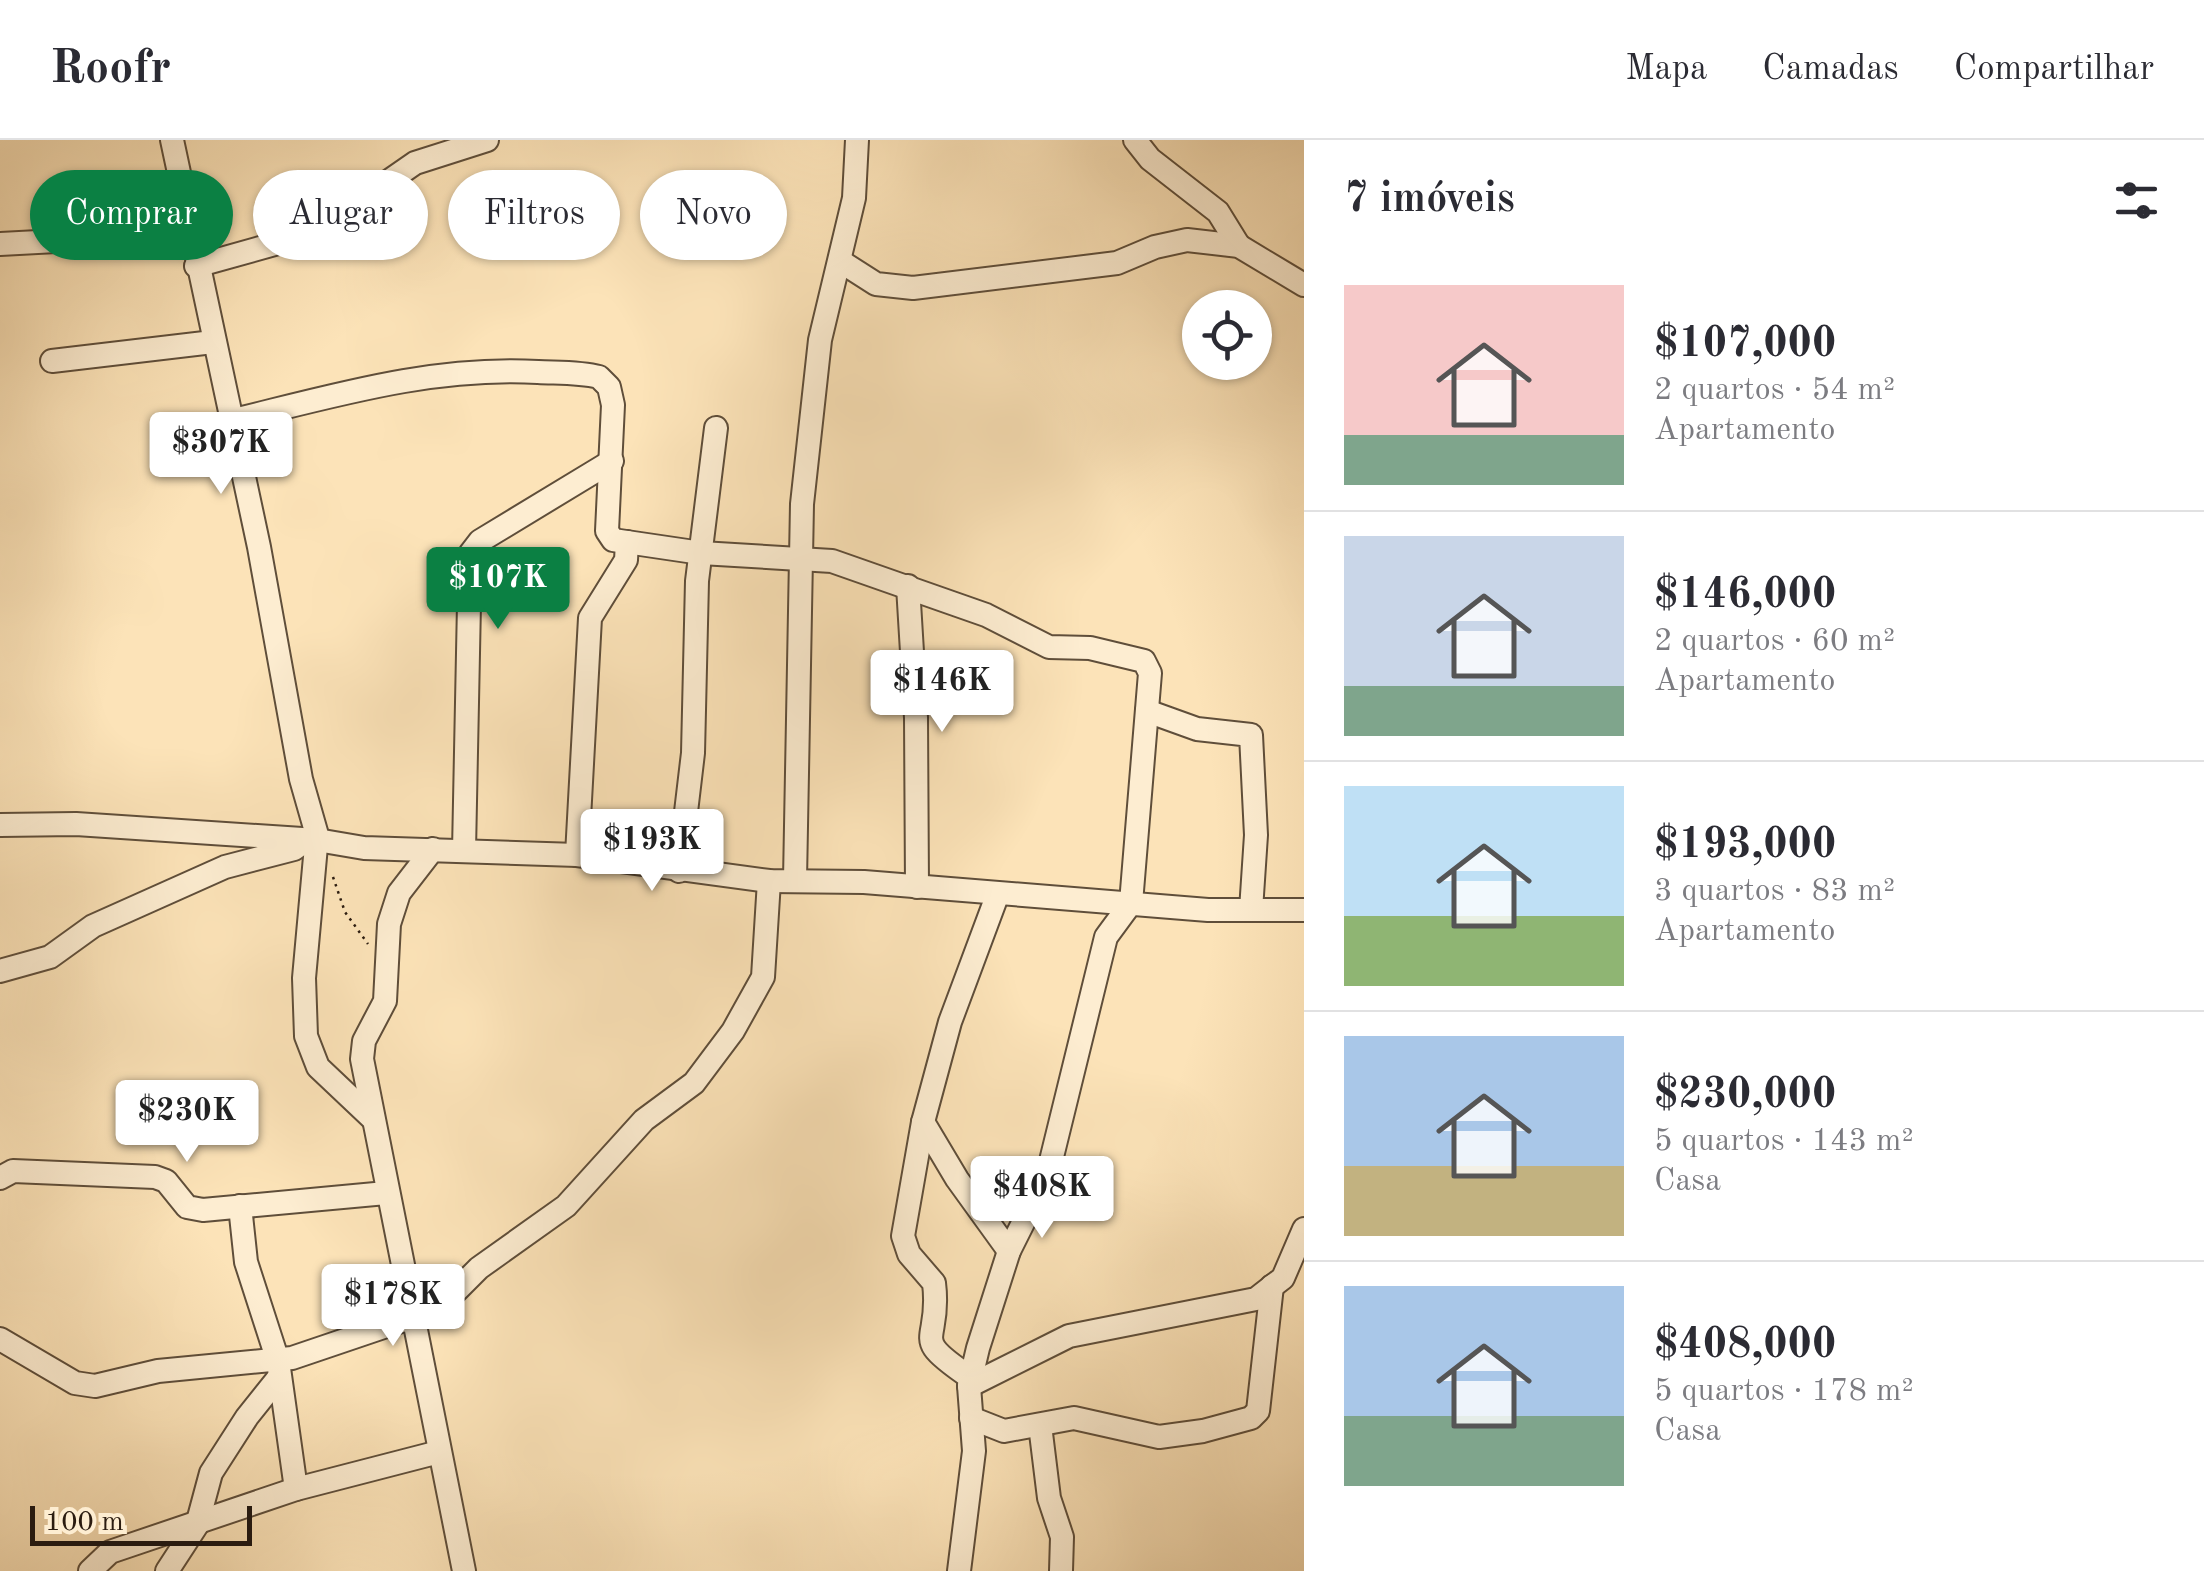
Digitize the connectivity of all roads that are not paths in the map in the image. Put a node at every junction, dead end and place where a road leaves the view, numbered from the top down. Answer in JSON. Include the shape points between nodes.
{"nodes":[{"id":1,"x":172,"y":140,"type":"edge"},
{"id":2,"x":486,"y":140,"type":"edge"},
{"id":3,"x":858,"y":140,"type":"edge"},
{"id":4,"x":1135,"y":140,"type":"edge"},
{"id":5,"x":177,"y":170,"type":"edge"},
{"id":6,"x":30,"y":242,"type":"edge"},
{"id":7,"x":0,"y":244,"type":"edge"},
{"id":8,"x":1239,"y":246,"type":"junction"},
{"id":9,"x":195,"y":260,"type":"edge"},
{"id":10,"x":840,"y":262,"type":"junction"},
{"id":11,"x":196,"y":266,"type":"junction"},
{"id":12,"x":1304,"y":285,"type":"edge"},
{"id":13,"x":213,"y":342,"type":"junction"},
{"id":14,"x":52,"y":361,"type":"dead end"},
{"id":15,"x":230,"y":421,"type":"junction"},
{"id":16,"x":716,"y":428,"type":"dead end"},
{"id":17,"x":612,"y":460,"type":"junction"},
{"id":18,"x":627,"y":542,"type":"junction"},
{"id":19,"x":700,"y":553,"type":"junction"},
{"id":20,"x":801,"y":558,"type":"junction"},
{"id":21,"x":908,"y":586,"type":"junction"},
{"id":22,"x":1147,"y":711,"type":"junction"},
{"id":23,"x":0,"y":825,"type":"edge"},
{"id":24,"x":314,"y":843,"type":"junction"},
{"id":25,"x":433,"y":849,"type":"junction"},
{"id":26,"x":464,"y":850,"type":"junction"},
{"id":27,"x":577,"y":855,"type":"junction"},
{"id":28,"x":678,"y":871,"type":"junction"},
{"id":29,"x":769,"y":880,"type":"junction"},
{"id":30,"x":795,"y":880,"type":"junction"},
{"id":31,"x":917,"y":888,"type":"junction"},
{"id":32,"x":997,"y":896,"type":"junction"},
{"id":33,"x":1131,"y":903,"type":"junction"},
{"id":34,"x":1252,"y":910,"type":"junction"},
{"id":35,"x":1304,"y":910,"type":"edge"},
{"id":36,"x":0,"y":971,"type":"edge"},
{"id":37,"x":373,"y":1119,"type":"junction"},
{"id":38,"x":922,"y":1122,"type":"junction"},
{"id":39,"x":0,"y":1178,"type":"edge"},
{"id":40,"x":386,"y":1194,"type":"junction"},
{"id":41,"x":240,"y":1206,"type":"junction"},
{"id":42,"x":1304,"y":1229,"type":"edge"},
{"id":43,"x":1009,"y":1251,"type":"junction"},
{"id":44,"x":1272,"y":1286,"type":"junction"},
{"id":45,"x":414,"y":1317,"type":"junction"},
{"id":46,"x":0,"y":1338,"type":"edge"},
{"id":47,"x":279,"y":1369,"type":"junction"},
{"id":48,"x":970,"y":1382,"type":"junction"},
{"id":49,"x":970,"y":1418,"type":"junction"},
{"id":50,"x":1040,"y":1425,"type":"junction"},
{"id":51,"x":439,"y":1452,"type":"junction"},
{"id":52,"x":296,"y":1489,"type":"junction"},
{"id":53,"x":197,"y":1525,"type":"junction"},
{"id":54,"x":90,"y":1571,"type":"edge"},
{"id":55,"x":168,"y":1571,"type":"edge"},
{"id":56,"x":464,"y":1571,"type":"edge"},
{"id":57,"x":958,"y":1571,"type":"edge"},
{"id":58,"x":1061,"y":1571,"type":"edge"}],
"edges":[{"from":1,"to":5,"type":"street"},
{"from":2,"to":11,"type":"street","via":[[416,162],[314,234]]},
{"from":3,"to":10,"type":"street"},
{"from":4,"to":8,"type":"street","via":[[1150,160],[1218,212]]},
{"from":6,"to":7,"type":"street"},
{"from":8,"to":10,"type":"street","via":[[1176,241],[1117,264],[913,288],[876,284]]},
{"from":8,"to":12,"type":"street"},
{"from":9,"to":11,"type":"street"},
{"from":10,"to":20,"type":"street","via":[[820,340]]},
{"from":11,"to":13,"type":"street"},
{"from":13,"to":14,"type":"street"},
{"from":13,"to":15,"type":"street"},
{"from":15,"to":17,"type":"street","via":[[449,372],[590,375],[606,381],[612,396]]},
{"from":15,"to":24,"type":"street"},
{"from":16,"to":19,"type":"street"},
{"from":17,"to":18,"type":"street","via":[[607,531]]},
{"from":17,"to":26,"type":"street","via":[[480,541],[470,554]]},
{"from":18,"to":19,"type":"street"},
{"from":18,"to":27,"type":"street","via":[[626,560],[590,618]]},
{"from":19,"to":20,"type":"street"},
{"from":19,"to":28,"type":"street","via":[[693,754]]},
{"from":20,"to":21,"type":"street"},
{"from":20,"to":30,"type":"street"},
{"from":21,"to":22,"type":"street","via":[[1049,647],[1144,661],[1150,672]]},
{"from":21,"to":31,"type":"street"},
{"from":22,"to":33,"type":"street"},
{"from":22,"to":34,"type":"street","via":[[1196,730],[1251,734]]},
{"from":23,"to":24,"type":"street","via":[[76,824]]},
{"from":24,"to":25,"type":"street"},
{"from":24,"to":36,"type":"street","via":[[225,867],[116,914],[50,957]]},
{"from":24,"to":37,"type":"street","via":[[306,1036],[318,1067]]},
{"from":25,"to":26,"type":"street"},
{"from":25,"to":37,"type":"street","via":[[399,892],[390,924],[385,1002],[362,1051]]},
{"from":26,"to":27,"type":"street"},
{"from":27,"to":28,"type":"street"},
{"from":28,"to":29,"type":"street"},
{"from":29,"to":30,"type":"street"},
{"from":29,"to":45,"type":"street","via":[[763,977],[694,1083],[644,1120],[566,1206]]},
{"from":30,"to":31,"type":"street"},
{"from":31,"to":32,"type":"street"},
{"from":32,"to":33,"type":"street"},
{"from":32,"to":38,"type":"street"},
{"from":33,"to":34,"type":"street"},
{"from":33,"to":43,"type":"street","via":[[1106,937],[1048,1173]]},
{"from":34,"to":35,"type":"street"},
{"from":37,"to":40,"type":"street"},
{"from":38,"to":43,"type":"street"},
{"from":38,"to":48,"type":"street","via":[[903,1236],[934,1283],[934,1354]]},
{"from":39,"to":41,"type":"street","via":[[14,1171],[156,1177],[187,1207]]},
{"from":40,"to":41,"type":"street"},
{"from":40,"to":45,"type":"street"},
{"from":41,"to":47,"type":"street","via":[[246,1262]]},
{"from":42,"to":44,"type":"street","via":[[1283,1278]]},
{"from":43,"to":48,"type":"street"},
{"from":44,"to":48,"type":"street","via":[[1256,1299],[1059,1339]]},
{"from":44,"to":50,"type":"street","via":[[1256,1415],[1159,1436],[1074,1418]]},
{"from":45,"to":47,"type":"street"},
{"from":45,"to":51,"type":"street"},
{"from":46,"to":47,"type":"street","via":[[75,1384],[158,1371]]},
{"from":47,"to":52,"type":"street"},
{"from":47,"to":53,"type":"street","via":[[211,1473]]},
{"from":48,"to":49,"type":"street"},
{"from":49,"to":50,"type":"street","via":[[1004,1431]]},
{"from":49,"to":57,"type":"street","via":[[974,1451]]},
{"from":50,"to":58,"type":"street","via":[[1049,1498],[1062,1537]]},
{"from":51,"to":52,"type":"street"},
{"from":51,"to":56,"type":"street"},
{"from":52,"to":53,"type":"street"},
{"from":53,"to":54,"type":"street","via":[[110,1552]]},
{"from":53,"to":55,"type":"street"}]}
